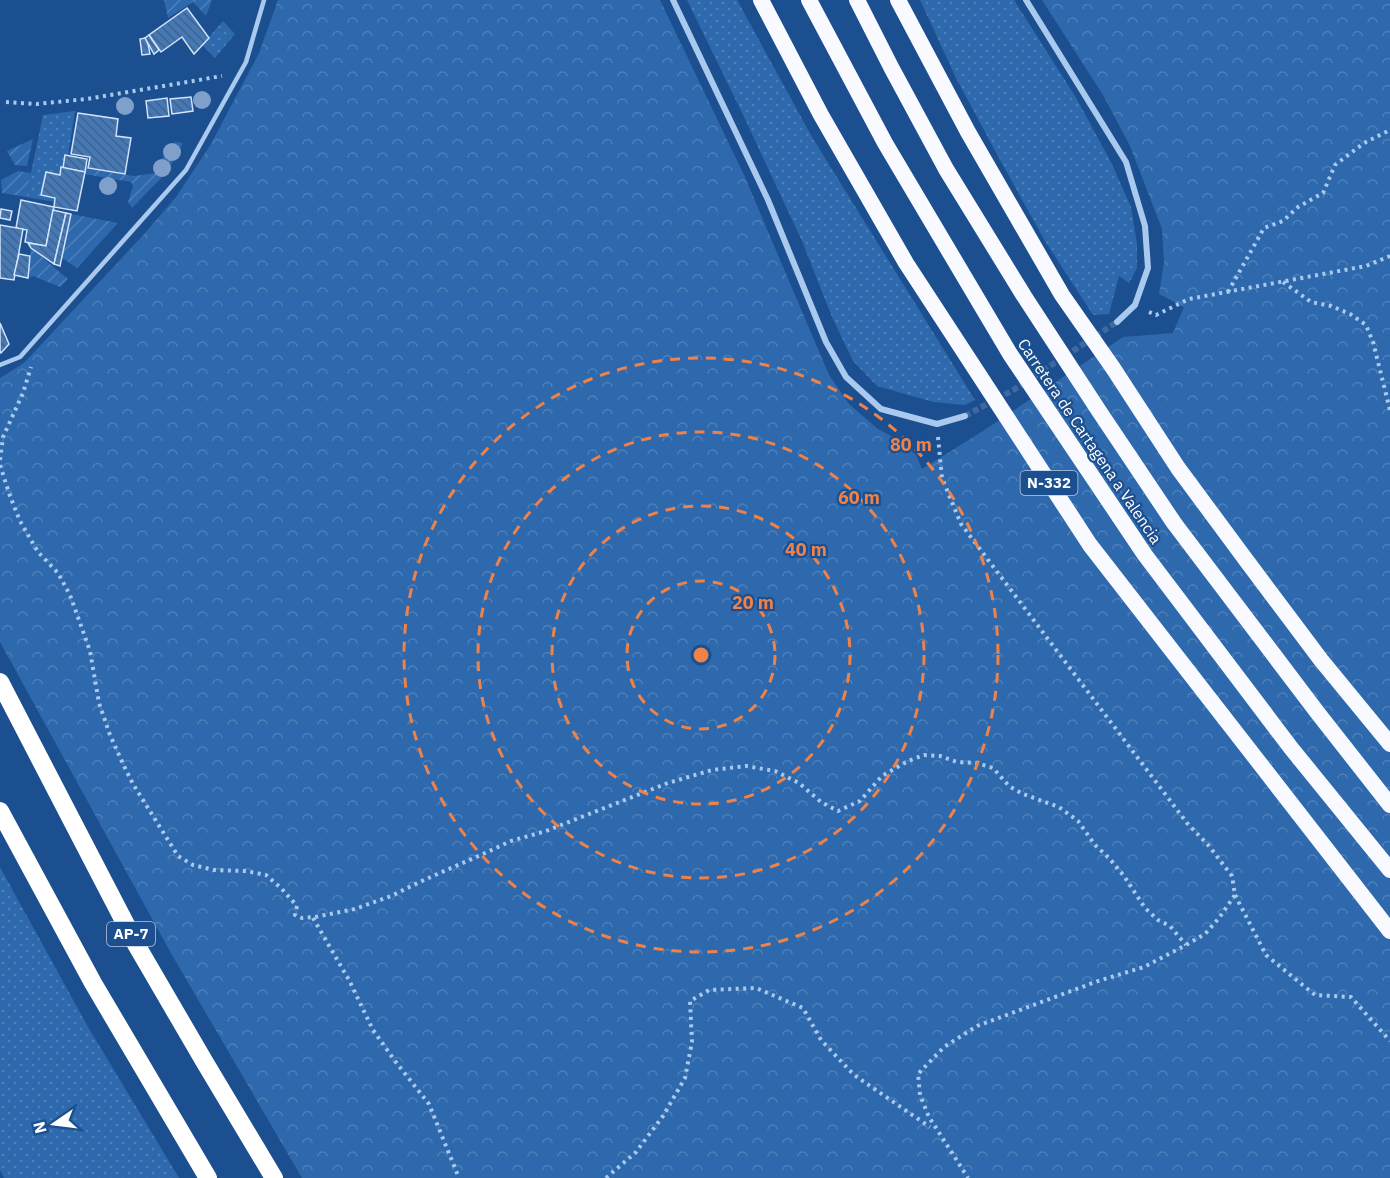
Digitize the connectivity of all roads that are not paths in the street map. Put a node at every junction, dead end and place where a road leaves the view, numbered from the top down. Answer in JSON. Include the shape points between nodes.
{"nodes":[{"id":1,"x":264,"y":0,"type":"edge"},
{"id":2,"x":673,"y":0,"type":"edge"},
{"id":3,"x":761,"y":0,"type":"edge"},
{"id":4,"x":809,"y":0,"type":"edge"},
{"id":5,"x":857,"y":0,"type":"edge"},
{"id":6,"x":898,"y":0,"type":"edge"},
{"id":7,"x":1026,"y":0,"type":"edge"},
{"id":8,"x":1118,"y":322,"type":"tunnel mouth"},
{"id":9,"x":0,"y":365,"type":"edge"},
{"id":10,"x":965,"y":416,"type":"tunnel mouth"},
{"id":11,"x":0,"y":682,"type":"edge"},
{"id":12,"x":1390,"y":744,"type":"edge"},
{"id":13,"x":1390,"y":805,"type":"edge"},
{"id":14,"x":0,"y":811,"type":"edge"},
{"id":15,"x":1390,"y":870,"type":"edge"},
{"id":16,"x":1390,"y":931,"type":"edge"},
{"id":17,"x":208,"y":1178,"type":"edge"},
{"id":18,"x":274,"y":1178,"type":"edge"}],
"edges":[{"from":1,"to":9,"type":"lane","via":[[246,62],[186,170],[20,357]]},
{"from":2,"to":10,"type":"street","via":[[768,200],[826,342],[846,376],[881,409],[937,424]]},
{"from":3,"to":16,"type":"highway","number":"N-332","via":[[820,115],[906,264],[1090,544]]},
{"from":4,"to":15,"type":"highway","name":"Carretera de Cartagena a Valencia","number":"N-332","via":[[885,143],[1004,344],[1087,469],[1145,555],[1291,748]]},
{"from":5,"to":13,"type":"highway","name":"Carretera de Cartagena a Valencia","via":[[946,169],[1105,420],[1174,523]]},
{"from":6,"to":12,"type":"highway","via":[[1062,295],[1178,468],[1314,650]]},
{"from":7,"to":8,"type":"street","via":[[1126,162],[1145,226],[1148,268],[1134,305]]},
{"from":11,"to":18,"type":"highway","number":"AP-7","via":[[137,946]]},
{"from":14,"to":17,"type":"highway","via":[[93,983]]}]}
